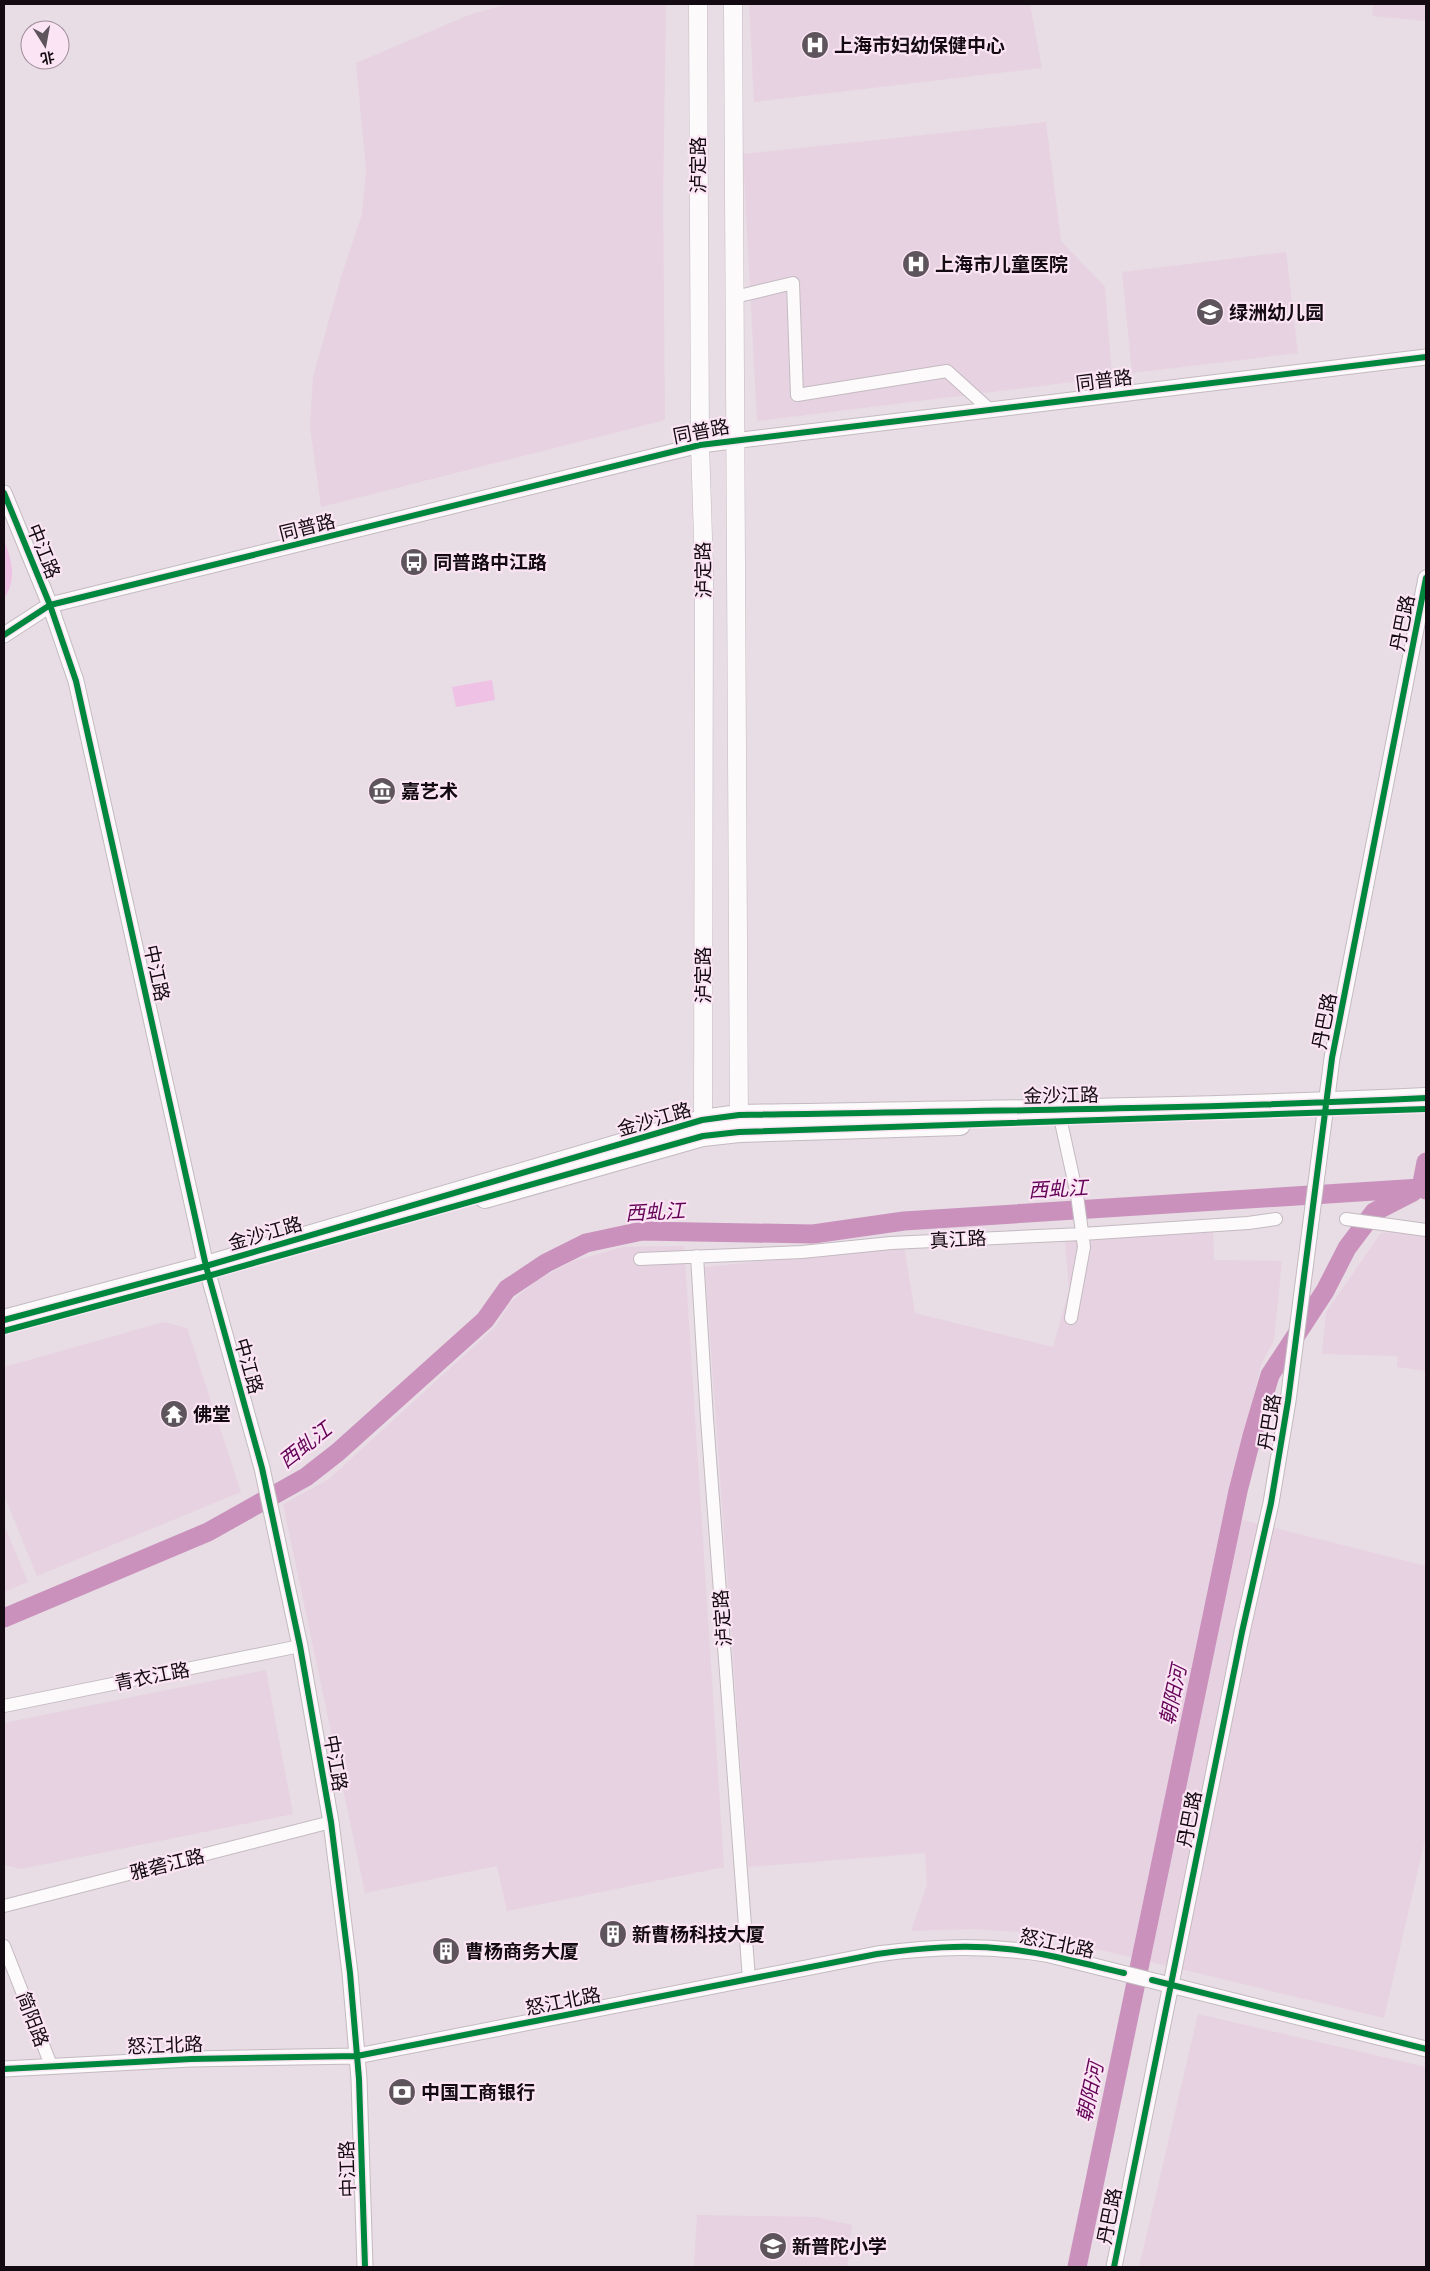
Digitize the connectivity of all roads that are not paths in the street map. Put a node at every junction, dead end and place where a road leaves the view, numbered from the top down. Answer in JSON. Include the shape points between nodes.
{"nodes":[{"id":1,"x":698,"y":4,"type":"edge"},
{"id":2,"x":733,"y":4,"type":"edge"},
{"id":3,"x":735,"y":297,"type":"junction"},
{"id":4,"x":1426,"y":358,"type":"edge"},
{"id":5,"x":989,"y":409,"type":"junction"},
{"id":6,"x":735,"y":439,"type":"junction"},
{"id":7,"x":700,"y":445,"type":"junction"},
{"id":8,"x":4,"y":493,"type":"edge"},
{"id":9,"x":1426,"y":578,"type":"edge"},
{"id":10,"x":50,"y":605,"type":"junction"},
{"id":11,"x":4,"y":635,"type":"edge"},
{"id":12,"x":1426,"y":1098,"type":"edge"},
{"id":13,"x":1325,"y":1108,"type":"junction"},
{"id":14,"x":1426,"y":1109,"type":"edge"},
{"id":15,"x":1061,"y":1122,"type":"junction"},
{"id":16,"x":739,"y":1123,"type":"junction"},
{"id":17,"x":703,"y":1128,"type":"junction"},
{"id":18,"x":1276,"y":1219,"type":"dead end"},
{"id":19,"x":1346,"y":1219,"type":"dead end"},
{"id":20,"x":1426,"y":1230,"type":"edge"},
{"id":21,"x":1082,"y":1231,"type":"junction"},
{"id":22,"x":697,"y":1256,"type":"junction"},
{"id":23,"x":640,"y":1259,"type":"dead end"},
{"id":24,"x":207,"y":1271,"type":"junction"},
{"id":25,"x":1071,"y":1318,"type":"dead end"},
{"id":26,"x":4,"y":1320,"type":"edge"},
{"id":27,"x":4,"y":1331,"type":"edge"},
{"id":28,"x":300,"y":1646,"type":"junction"},
{"id":29,"x":4,"y":1706,"type":"edge"},
{"id":30,"x":331,"y":1822,"type":"junction"},
{"id":31,"x":4,"y":1906,"type":"edge"},
{"id":32,"x":4,"y":1946,"type":"edge"},
{"id":33,"x":749,"y":1980,"type":"junction"},
{"id":34,"x":1171,"y":1986,"type":"junction"},
{"id":35,"x":1426,"y":2048,"type":"edge"},
{"id":36,"x":358,"y":2056,"type":"junction"},
{"id":37,"x":51,"y":2065,"type":"junction"},
{"id":38,"x":4,"y":2069,"type":"edge"},
{"id":39,"x":365,"y":2267,"type":"edge"},
{"id":40,"x":1114,"y":2267,"type":"edge"}],
"edges":[{"from":1,"to":7,"type":"main road","name":"泸定路"},
{"from":2,"to":3,"type":"main road","name":"泸定路"},
{"from":3,"to":5,"type":"street","via":[[793,283],[797,395],[947,371]]},
{"from":3,"to":6,"type":"main road","name":"泸定路"},
{"from":4,"to":5,"type":"street","name":"同普路"},
{"from":5,"to":6,"type":"street","name":"同普路"},
{"from":6,"to":7,"type":"street","name":"同普路"},
{"from":6,"to":16,"type":"main road","name":"泸定路"},
{"from":7,"to":10,"type":"street","name":"同普路"},
{"from":7,"to":17,"type":"main road","name":"泸定路","via":[[704,568]]},
{"from":8,"to":10,"type":"street","name":"中江路"},
{"from":9,"to":13,"type":"street","name":"丹巴路"},
{"from":10,"to":11,"type":"street","name":"同普路"},
{"from":10,"to":24,"type":"street","name":"中江路","via":[[76,681],[92,746]]},
{"from":12,"to":13,"type":"main road","name":"金沙江路"},
{"from":13,"to":14,"type":"main road","name":"金沙江路"},
{"from":13,"to":15,"type":"main road","name":"金沙江路"},
{"from":13,"to":16,"type":"main road","name":"金沙江路"},
{"from":13,"to":34,"type":"street","name":"丹巴路","via":[[1288,1401],[1271,1504]]},
{"from":15,"to":16,"type":"main road","name":"金沙江路"},
{"from":15,"to":21,"type":"street"},
{"from":16,"to":17,"type":"main road","name":"金沙江路"},
{"from":17,"to":24,"type":"main road","name":"金沙江路"},
{"from":18,"to":21,"type":"street","name":"真江路"},
{"from":19,"to":20,"type":"street"},
{"from":21,"to":22,"type":"street","name":"真江路","via":[[802,1252]]},
{"from":21,"to":25,"type":"street","via":[[1084,1247]]},
{"from":22,"to":23,"type":"street","name":"真江路"},
{"from":22,"to":33,"type":"street","name":"泸定路"},
{"from":24,"to":26,"type":"main road","name":"金沙江路"},
{"from":24,"to":27,"type":"main road","name":"金沙江路"},
{"from":24,"to":28,"type":"street","name":"中江路","via":[[262,1468]]},
{"from":28,"to":29,"type":"street","name":"青衣江路"},
{"from":28,"to":30,"type":"street","name":"中江路"},
{"from":30,"to":31,"type":"street","name":"雅砻江路"},
{"from":30,"to":36,"type":"street","name":"中江路"},
{"from":32,"to":37,"type":"street","name":"简阳路"},
{"from":33,"to":34,"type":"street","name":"怒江北路","via":[[877,1954],[964,1946],[1046,1954]]},
{"from":33,"to":36,"type":"street","name":"怒江北路"},
{"from":34,"to":35,"type":"street","name":"怒江北路"},
{"from":34,"to":40,"type":"street","name":"丹巴路"},
{"from":36,"to":37,"type":"street","name":"怒江北路"},
{"from":36,"to":39,"type":"street","name":"中江路"},
{"from":37,"to":38,"type":"street","name":"怒江北路"}]}
